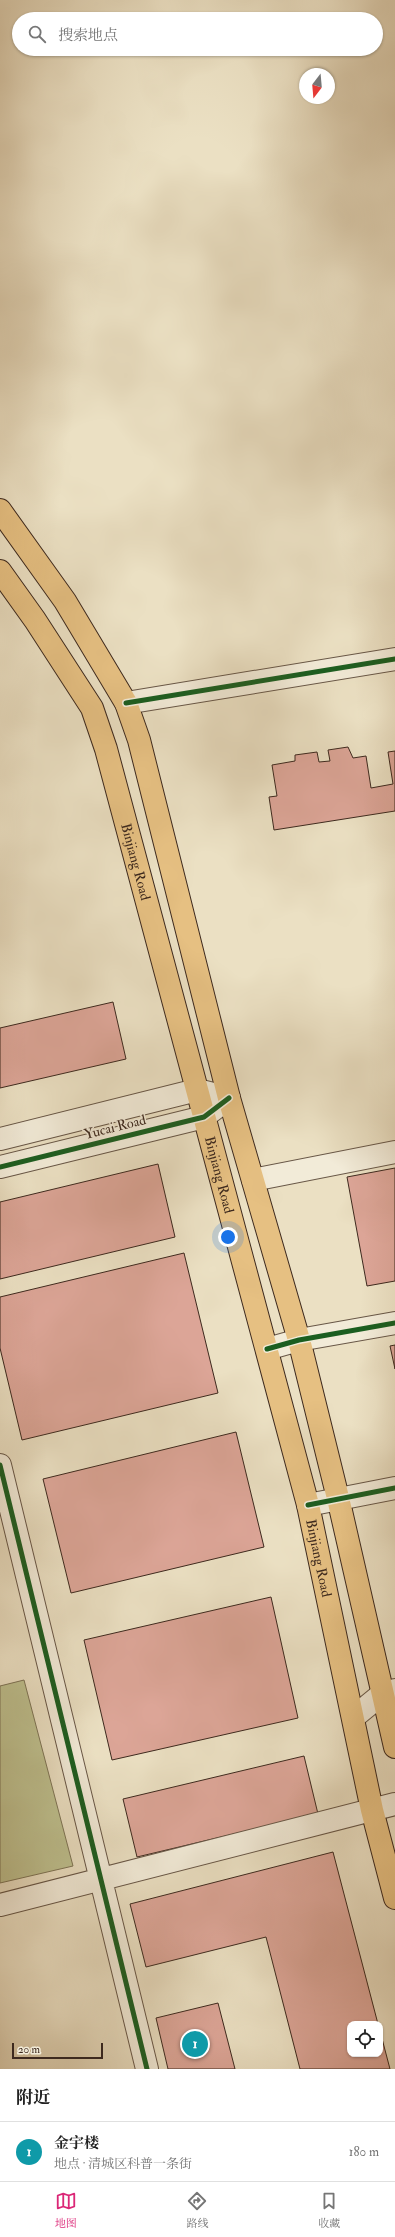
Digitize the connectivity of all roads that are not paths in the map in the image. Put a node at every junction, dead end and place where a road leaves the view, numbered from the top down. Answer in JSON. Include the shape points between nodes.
{"nodes":[{"id":1,"x":0,"y":510,"type":"edge"},
{"id":2,"x":0,"y":571,"type":"edge"},
{"id":3,"x":395,"y":659,"type":"edge"},
{"id":4,"x":126,"y":703,"type":"junction"},
{"id":5,"x":197,"y":1090,"type":"junction"},
{"id":6,"x":229,"y":1098,"type":"junction"},
{"id":7,"x":204,"y":1117,"type":"junction"},
{"id":8,"x":0,"y":1139,"type":"edge"},
{"id":9,"x":395,"y":1152,"type":"edge"},
{"id":10,"x":0,"y":1168,"type":"edge"},
{"id":11,"x":253,"y":1180,"type":"junction"},
{"id":12,"x":395,"y":1323,"type":"edge"},
{"id":13,"x":299,"y":1340,"type":"junction"},
{"id":14,"x":266,"y":1349,"type":"junction"},
{"id":15,"x":0,"y":1465,"type":"edge"},
{"id":16,"x":395,"y":1488,"type":"edge"},
{"id":17,"x":338,"y":1498,"type":"junction"},
{"id":18,"x":308,"y":1505,"type":"junction"},
{"id":19,"x":389,"y":1692,"type":"edge"},
{"id":20,"x":354,"y":1718,"type":"junction"},
{"id":21,"x":395,"y":1747,"type":"edge"},
{"id":22,"x":395,"y":1804,"type":"edge"},
{"id":23,"x":372,"y":1810,"type":"junction"},
{"id":24,"x":100,"y":1880,"type":"junction"},
{"id":25,"x":395,"y":1898,"type":"edge"},
{"id":26,"x":0,"y":1905,"type":"edge"},
{"id":27,"x":147,"y":2069,"type":"edge"}],
"edges":[{"from":1,"to":4,"type":"main road","name":"Binjiang Road","via":[[65,601]]},
{"from":2,"to":5,"type":"main road","name":"Binjiang Road","via":[[92,708],[106,750]]},
{"from":3,"to":4,"type":"street"},
{"from":4,"to":6,"type":"main road","name":"Binjiang Road","via":[[141,748]]},
{"from":5,"to":6,"type":"street","name":"Yucai Road"},
{"from":5,"to":7,"type":"main road","name":"Binjiang Road"},
{"from":5,"to":8,"type":"street","name":"Yucai Road"},
{"from":6,"to":7,"type":"street","name":"Yucai Road"},
{"from":6,"to":11,"type":"main road","name":"Binjiang Road"},
{"from":7,"to":10,"type":"street","name":"Yucai Road"},
{"from":7,"to":14,"type":"main road","name":"Binjiang Road"},
{"from":9,"to":11,"type":"street"},
{"from":11,"to":13,"type":"main road","name":"Binjiang Road"},
{"from":12,"to":13,"type":"street"},
{"from":13,"to":14,"type":"street"},
{"from":13,"to":17,"type":"main road","name":"Binjiang Road"},
{"from":14,"to":18,"type":"main road","name":"Binjiang Road"},
{"from":15,"to":24,"type":"street"},
{"from":16,"to":17,"type":"street"},
{"from":17,"to":18,"type":"street"},
{"from":17,"to":19,"type":"main road","name":"Binjiang Road"},
{"from":18,"to":20,"type":"main road","name":"Binjiang Road"},
{"from":19,"to":20,"type":"street"},
{"from":19,"to":21,"type":"main road","name":"Binjiang Road"},
{"from":20,"to":23,"type":"main road","name":"Binjiang Road"},
{"from":22,"to":23,"type":"street"},
{"from":23,"to":24,"type":"street"},
{"from":23,"to":25,"type":"main road","name":"Binjiang Road"},
{"from":24,"to":26,"type":"street"},
{"from":24,"to":27,"type":"street"}]}
